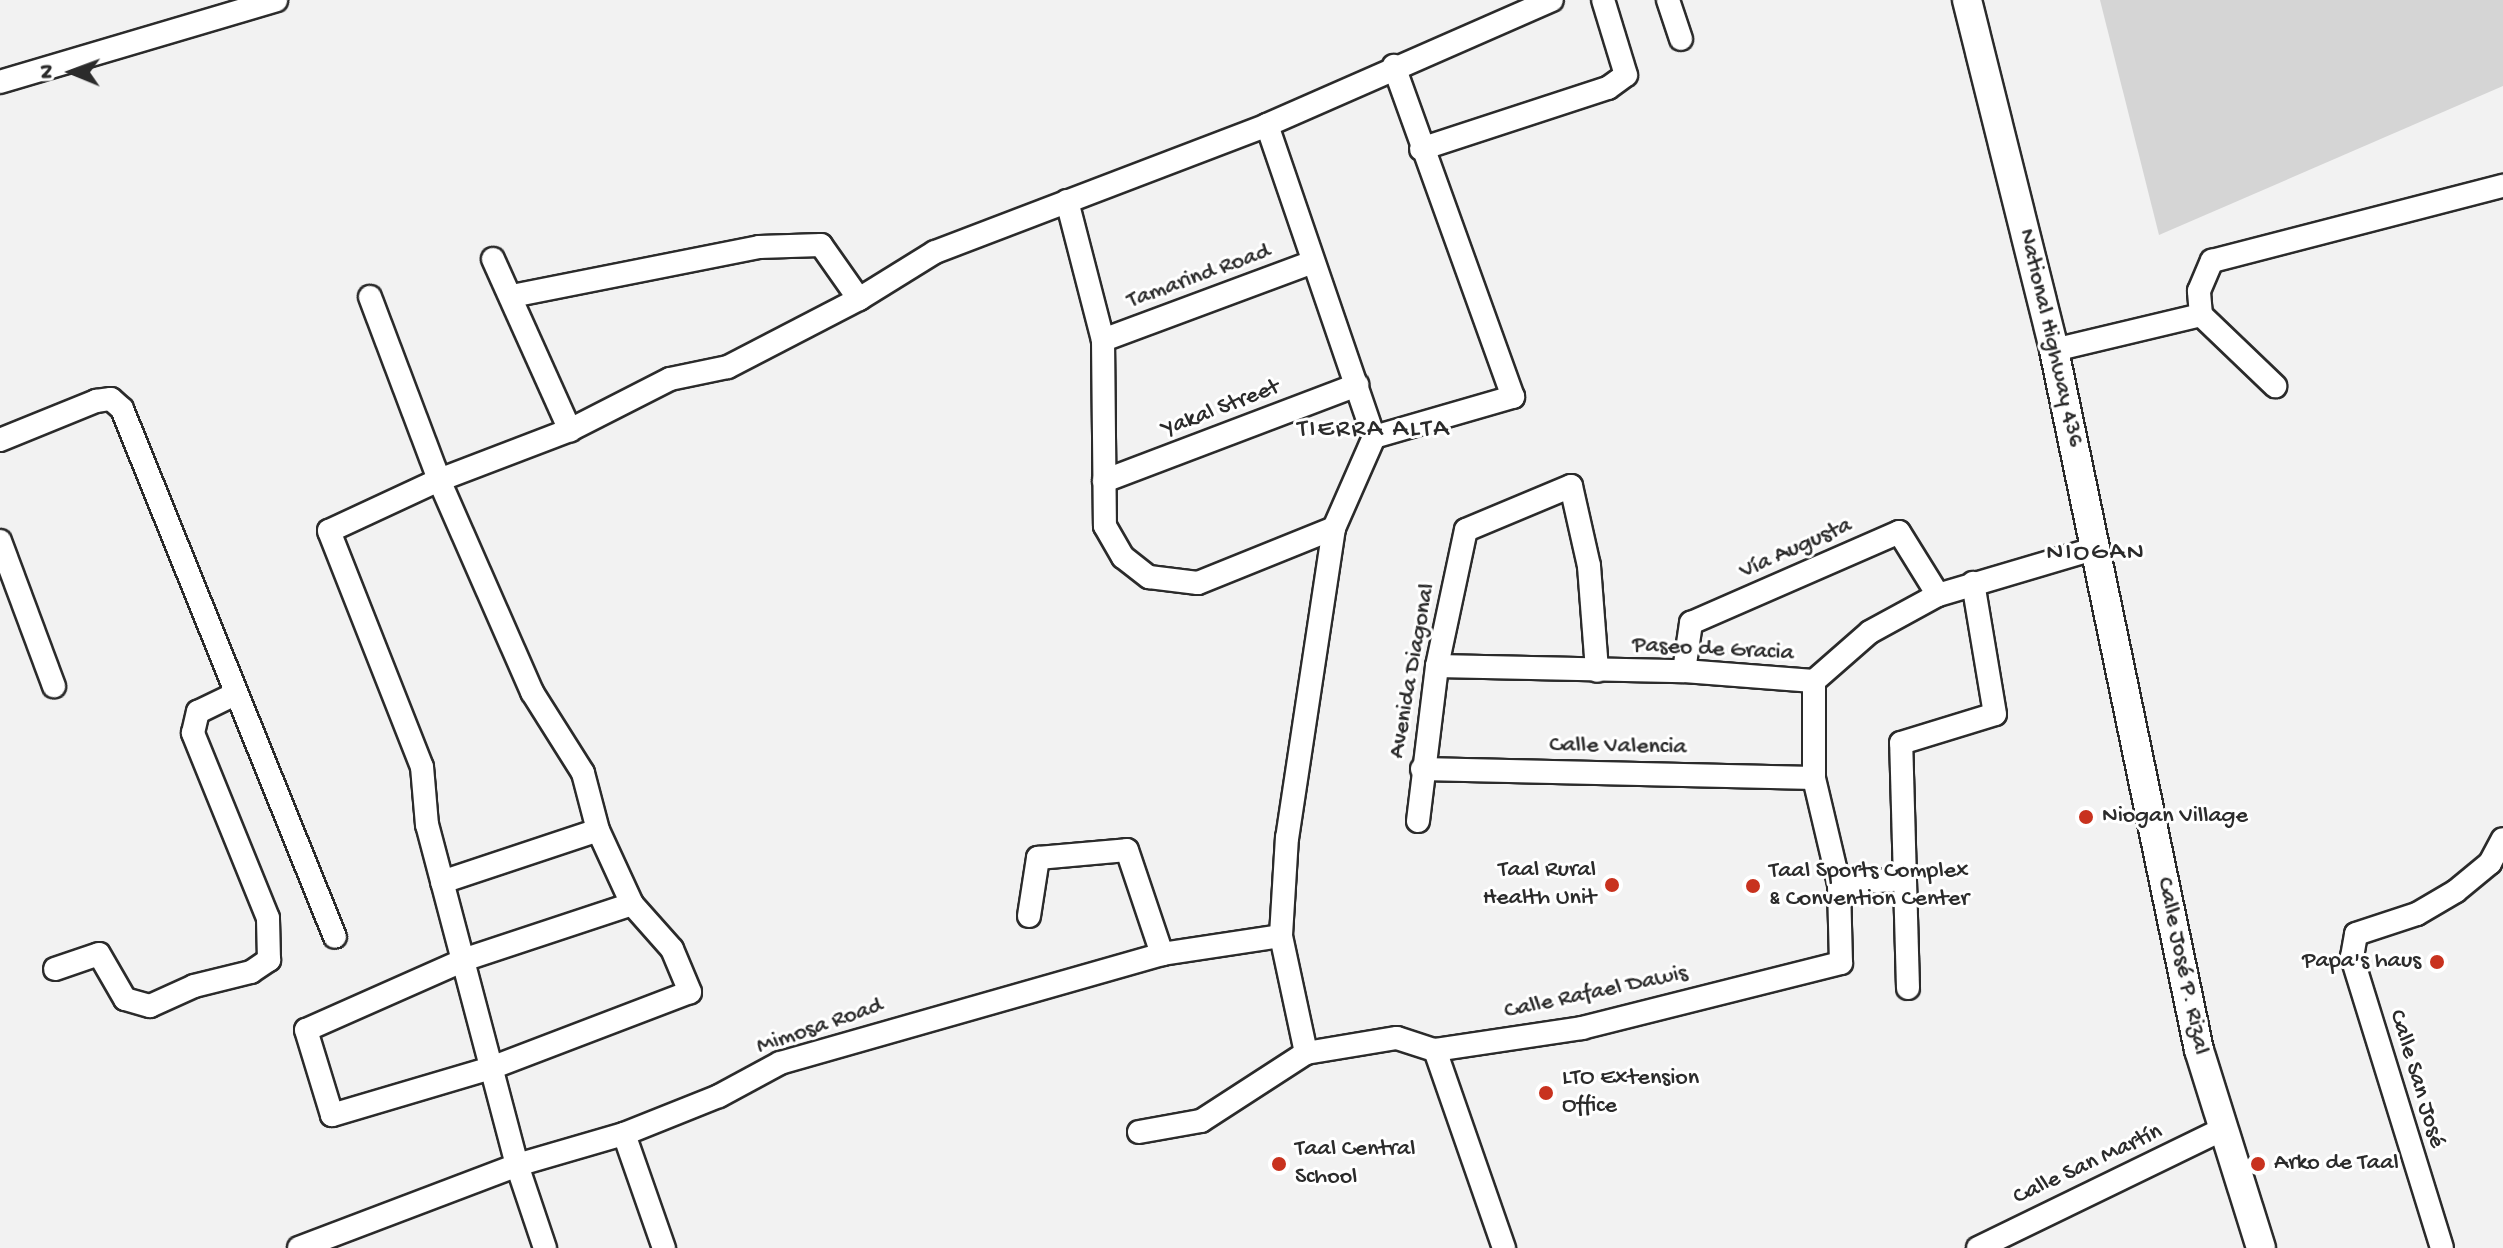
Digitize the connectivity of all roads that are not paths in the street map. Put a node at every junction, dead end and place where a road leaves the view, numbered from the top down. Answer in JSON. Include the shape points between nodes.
{"nodes":[{"id":1,"x":276,"y":0,"type":"edge"},
{"id":2,"x":1552,"y":0,"type":"edge"},
{"id":3,"x":1603,"y":0,"type":"edge"},
{"id":4,"x":1668,"y":0,"type":"edge"},
{"id":5,"x":1967,"y":0,"type":"edge"},
{"id":6,"x":1681,"y":39,"type":"dead end"},
{"id":7,"x":1394,"y":66,"type":"junction"},
{"id":8,"x":0,"y":82,"type":"edge"},
{"id":9,"x":1267,"y":125,"type":"junction"},
{"id":10,"x":1421,"y":149,"type":"junction"},
{"id":11,"x":2503,"y":186,"type":"edge"},
{"id":12,"x":1067,"y":201,"type":"junction"},
{"id":13,"x":493,"y":259,"type":"dead end"},
{"id":14,"x":1313,"y":262,"type":"junction"},
{"id":15,"x":512,"y":296,"type":"junction"},
{"id":16,"x":370,"y":297,"type":"dead end"},
{"id":17,"x":859,"y":299,"type":"junction"},
{"id":18,"x":2201,"y":315,"type":"junction"},
{"id":19,"x":1103,"y":340,"type":"junction"},
{"id":20,"x":2054,"y":350,"type":"junction"},
{"id":21,"x":1357,"y":385,"type":"junction"},
{"id":22,"x":2275,"y":386,"type":"dead end"},
{"id":23,"x":570,"y":430,"type":"junction"},
{"id":24,"x":1374,"y":437,"type":"junction"},
{"id":25,"x":0,"y":440,"type":"edge"},
{"id":26,"x":439,"y":480,"type":"junction"},
{"id":27,"x":1104,"y":481,"type":"junction"},
{"id":28,"x":1334,"y":528,"type":"junction"},
{"id":29,"x":0,"y":541,"type":"edge"},
{"id":30,"x":2097,"y":548,"type":"junction"},
{"id":31,"x":1973,"y":583,"type":"junction"},
{"id":32,"x":1938,"y":595,"type":"junction"},
{"id":33,"x":1437,"y":666,"type":"junction"},
{"id":34,"x":1597,"y":671,"type":"junction"},
{"id":35,"x":1684,"y":671,"type":"junction"},
{"id":36,"x":2125,"y":679,"type":"joint"},
{"id":37,"x":1814,"y":681,"type":"junction"},
{"id":38,"x":54,"y":686,"type":"dead end"},
{"id":39,"x":235,"y":694,"type":"junction"},
{"id":40,"x":1422,"y":769,"type":"junction"},
{"id":41,"x":1814,"y":778,"type":"junction"},
{"id":42,"x":1418,"y":821,"type":"dead end"},
{"id":43,"x":598,"y":830,"type":"junction"},
{"id":44,"x":2503,"y":839,"type":"edge"},
{"id":45,"x":1904,"y":879,"type":"junction"},
{"id":46,"x":442,"y":882,"type":"junction"},
{"id":47,"x":1839,"y":884,"type":"junction"},
{"id":48,"x":632,"y":904,"type":"junction"},
{"id":49,"x":1029,"y":916,"type":"dead end"},
{"id":50,"x":1281,"y":936,"type":"junction"},
{"id":51,"x":335,"y":937,"type":"dead end"},
{"id":52,"x":1162,"y":954,"type":"junction"},
{"id":53,"x":466,"y":959,"type":"junction"},
{"id":54,"x":55,"y":969,"type":"dead end"},
{"id":55,"x":1908,"y":988,"type":"dead end"},
{"id":56,"x":1435,"y":1050,"type":"junction"},
{"id":57,"x":1306,"y":1053,"type":"junction"},
{"id":58,"x":491,"y":1068,"type":"junction"},
{"id":59,"x":2221,"y":1130,"type":"junction"},
{"id":60,"x":1139,"y":1132,"type":"dead end"},
{"id":61,"x":624,"y":1134,"type":"junction"},
{"id":62,"x":517,"y":1165,"type":"junction"},
{"id":63,"x":2008,"y":1240,"type":"edge"},
{"id":64,"x":299,"y":1248,"type":"edge"},
{"id":65,"x":545,"y":1248,"type":"edge"},
{"id":66,"x":664,"y":1248,"type":"edge"},
{"id":67,"x":1504,"y":1248,"type":"edge"},
{"id":68,"x":1978,"y":1248,"type":"edge"},
{"id":69,"x":2261,"y":1248,"type":"edge"},
{"id":70,"x":2442,"y":1248,"type":"edge"}],
"edges":[{"from":1,"to":8,"type":"street"},
{"from":2,"to":7,"type":"street"},
{"from":3,"to":10,"type":"street","via":[[1626,75],[1608,88]]},
{"from":4,"to":6,"type":"street"},
{"from":5,"to":20,"type":"main road","name":"National Highway 436"},
{"from":7,"to":9,"type":"street"},
{"from":7,"to":10,"type":"street"},
{"from":9,"to":12,"type":"street"},
{"from":9,"to":14,"type":"street"},
{"from":10,"to":24,"type":"street","via":[[1513,397]]},
{"from":11,"to":18,"type":"street","via":[[2212,261],[2199,291]]},
{"from":12,"to":17,"type":"street","via":[[935,252]]},
{"from":12,"to":19,"type":"street"},
{"from":13,"to":15,"type":"street"},
{"from":14,"to":19,"type":"street","name":"Tamarind Road"},
{"from":14,"to":21,"type":"street"},
{"from":15,"to":17,"type":"street","via":[[759,247],[821,245]]},
{"from":15,"to":23,"type":"street"},
{"from":16,"to":26,"type":"street"},
{"from":17,"to":23,"type":"street","via":[[728,367],[670,379]]},
{"from":18,"to":20,"type":"street"},
{"from":18,"to":22,"type":"street"},
{"from":19,"to":27,"type":"street"},
{"from":20,"to":30,"type":"main road","name":"National Highway 436"},
{"from":21,"to":24,"type":"street"},
{"from":21,"to":27,"type":"street","name":"Yakal Street"},
{"from":23,"to":26,"type":"street"},
{"from":24,"to":28,"type":"street"},
{"from":25,"to":39,"type":"street","via":[[96,401],[111,399],[122,409]]},
{"from":26,"to":43,"type":"street","via":[[532,692],[583,773]]},
{"from":26,"to":46,"type":"street","via":[[329,531],[422,767],[427,825]]},
{"from":27,"to":28,"type":"street","via":[[1105,526],[1123,557],[1149,577],[1198,583]]},
{"from":28,"to":50,"type":"street","via":[[1287,837]]},
{"from":29,"to":38,"type":"street"},
{"from":30,"to":31,"type":"street","name":"Paseo de Gracia"},
{"from":30,"to":36,"type":"main road","name":"National Highway 436"},
{"from":31,"to":32,"type":"street","name":"Paseo de Gracia"},
{"from":31,"to":45,"type":"street","via":[[1995,714],[1901,743]]},
{"from":32,"to":35,"type":"street","name":"Vía Augusta","via":[[1899,532],[1691,623]]},
{"from":32,"to":37,"type":"street","name":"Paseo de Gracia","via":[[1870,632]]},
{"from":33,"to":34,"type":"street","name":"Paseo de Gracia"},
{"from":33,"to":34,"type":"street","name":"Avenida Diagonal","via":[[1466,530],[1571,486],[1589,566]]},
{"from":33,"to":40,"type":"street","name":"Avenida Diagonal"},
{"from":34,"to":35,"type":"street","name":"Paseo de Gracia"},
{"from":35,"to":37,"type":"street","name":"Paseo de Gracia"},
{"from":36,"to":59,"type":"main road","name":"Calle José P. Rizal","via":[[2182,973]]},
{"from":37,"to":41,"type":"street","name":"Calle Rafael Dawis"},
{"from":39,"to":51,"type":"street"},
{"from":39,"to":54,"type":"street","via":[[198,712],[193,733],[268,918],[269,960],[251,972],[194,986],[150,1006],[125,999],[99,954]]},
{"from":40,"to":41,"type":"street","name":"Calle Valencia"},
{"from":40,"to":42,"type":"street","name":"Avenida Diagonal"},
{"from":41,"to":47,"type":"street","name":"Calle Rafael Dawis"},
{"from":43,"to":46,"type":"street"},
{"from":43,"to":48,"type":"street"},
{"from":44,"to":70,"type":"street","name":"Calle San José","via":[[2490,863],[2417,914],[2356,934],[2352,957]]},
{"from":45,"to":47,"type":"street"},
{"from":45,"to":55,"type":"street"},
{"from":46,"to":53,"type":"street"},
{"from":47,"to":56,"type":"street","name":"Calle Rafael Dawis","via":[[1841,963],[1582,1028]]},
{"from":48,"to":53,"type":"street"},
{"from":48,"to":58,"type":"street","via":[[672,949],[690,992]]},
{"from":49,"to":52,"type":"street","via":[[1038,858],[1127,850]]},
{"from":50,"to":52,"type":"street","name":"Mimosa Road"},
{"from":50,"to":57,"type":"street"},
{"from":52,"to":61,"type":"street","name":"Mimosa Road","via":[[780,1063],[719,1096]]},
{"from":53,"to":58,"type":"street"},
{"from":53,"to":58,"type":"street","via":[[306,1030],[332,1115]]},
{"from":56,"to":57,"type":"street","via":[[1397,1038]]},
{"from":56,"to":67,"type":"street"},
{"from":57,"to":60,"type":"street","via":[[1201,1121]]},
{"from":58,"to":62,"type":"street"},
{"from":59,"to":63,"type":"street","name":"Calle San Martín"},
{"from":59,"to":69,"type":"main road","name":"Calle José P. Rizal"},
{"from":61,"to":62,"type":"street","name":"Mimosa Road"},
{"from":61,"to":66,"type":"street"},
{"from":62,"to":64,"type":"street","name":"Mimosa Road"},
{"from":62,"to":65,"type":"street"},
{"from":63,"to":68,"type":"street","name":"Calle San Martín"}]}
